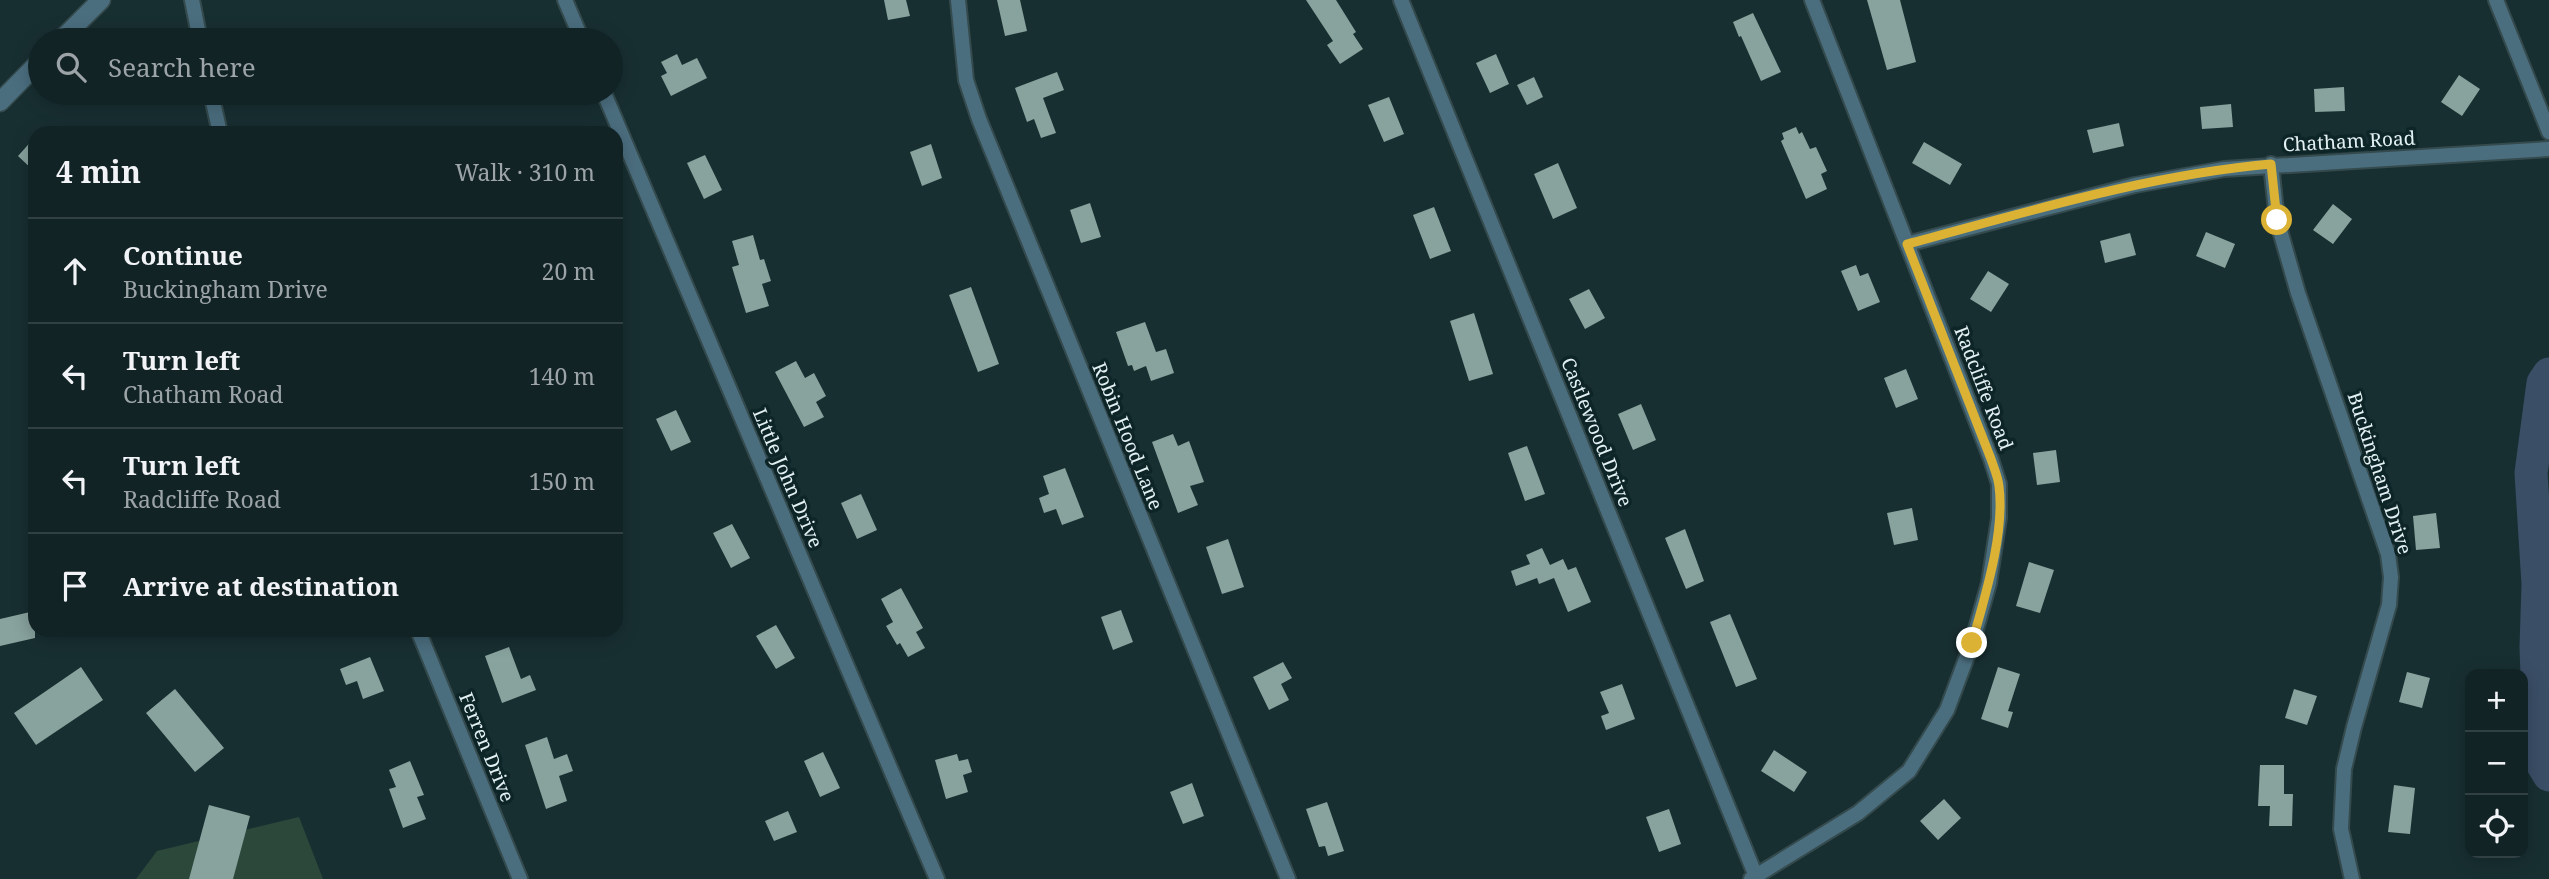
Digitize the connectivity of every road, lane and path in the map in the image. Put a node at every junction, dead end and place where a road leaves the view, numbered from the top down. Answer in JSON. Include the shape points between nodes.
{"nodes":[{"id":1,"x":101,"y":0,"type":"edge"},
{"id":2,"x":192,"y":0,"type":"edge"},
{"id":3,"x":565,"y":0,"type":"edge"},
{"id":4,"x":958,"y":0,"type":"edge"},
{"id":5,"x":1401,"y":0,"type":"edge"},
{"id":6,"x":1812,"y":0,"type":"edge"},
{"id":7,"x":2496,"y":0,"type":"edge"},
{"id":8,"x":73,"y":28,"type":"edge"},
{"id":9,"x":198,"y":28,"type":"edge"},
{"id":10,"x":577,"y":28,"type":"edge"},
{"id":11,"x":28,"y":73,"type":"edge"},
{"id":12,"x":0,"y":102,"type":"edge"},
{"id":13,"x":214,"y":105,"type":"edge"},
{"id":14,"x":609,"y":105,"type":"edge"},
{"id":15,"x":218,"y":126,"type":"edge"},
{"id":16,"x":618,"y":126,"type":"edge"},
{"id":17,"x":2549,"y":132,"type":"edge"},
{"id":18,"x":623,"y":138,"type":"edge"},
{"id":19,"x":2549,"y":149,"type":"edge"},
{"id":20,"x":2271,"y":164,"type":"junction"},
{"id":21,"x":1907,"y":244,"type":"junction"},
{"id":22,"x":421,"y":637,"type":"edge"},
{"id":23,"x":1754,"y":878,"type":"edge"},
{"id":24,"x":520,"y":879,"type":"edge"},
{"id":25,"x":937,"y":879,"type":"edge"},
{"id":26,"x":1288,"y":879,"type":"edge"},
{"id":27,"x":2351,"y":879,"type":"edge"}],
"edges":[{"from":1,"to":8,"type":"street"},
{"from":2,"to":9,"type":"street"},
{"from":3,"to":10,"type":"street"},
{"from":4,"to":26,"type":"street","name":"Robin Hood Lane","via":[[967,80],[979,119]]},
{"from":5,"to":23,"type":"street","name":"Castlewood Drive"},
{"from":6,"to":21,"type":"street","name":"Radcliffe Road"},
{"from":7,"to":17,"type":"street"},
{"from":11,"to":12,"type":"street"},
{"from":13,"to":15,"type":"street"},
{"from":14,"to":16,"type":"street","name":"Little John Drive"},
{"from":18,"to":25,"type":"street","name":"Little John Drive"},
{"from":19,"to":20,"type":"street","name":"Chatham Road"},
{"from":20,"to":21,"type":"street","name":"Chatham Road","via":[[2135,185]]},
{"from":20,"to":27,"type":"street","name":"Buckingham Drive","via":[[2277,220],[2298,293],[2390,566],[2386,617],[2344,769],[2341,829]]},
{"from":21,"to":23,"type":"street","name":"Radcliffe Road","via":[[1999,484],[1989,583],[1947,710],[1909,771],[1858,813]]},
{"from":22,"to":24,"type":"street","name":"Ferren Drive"}]}
